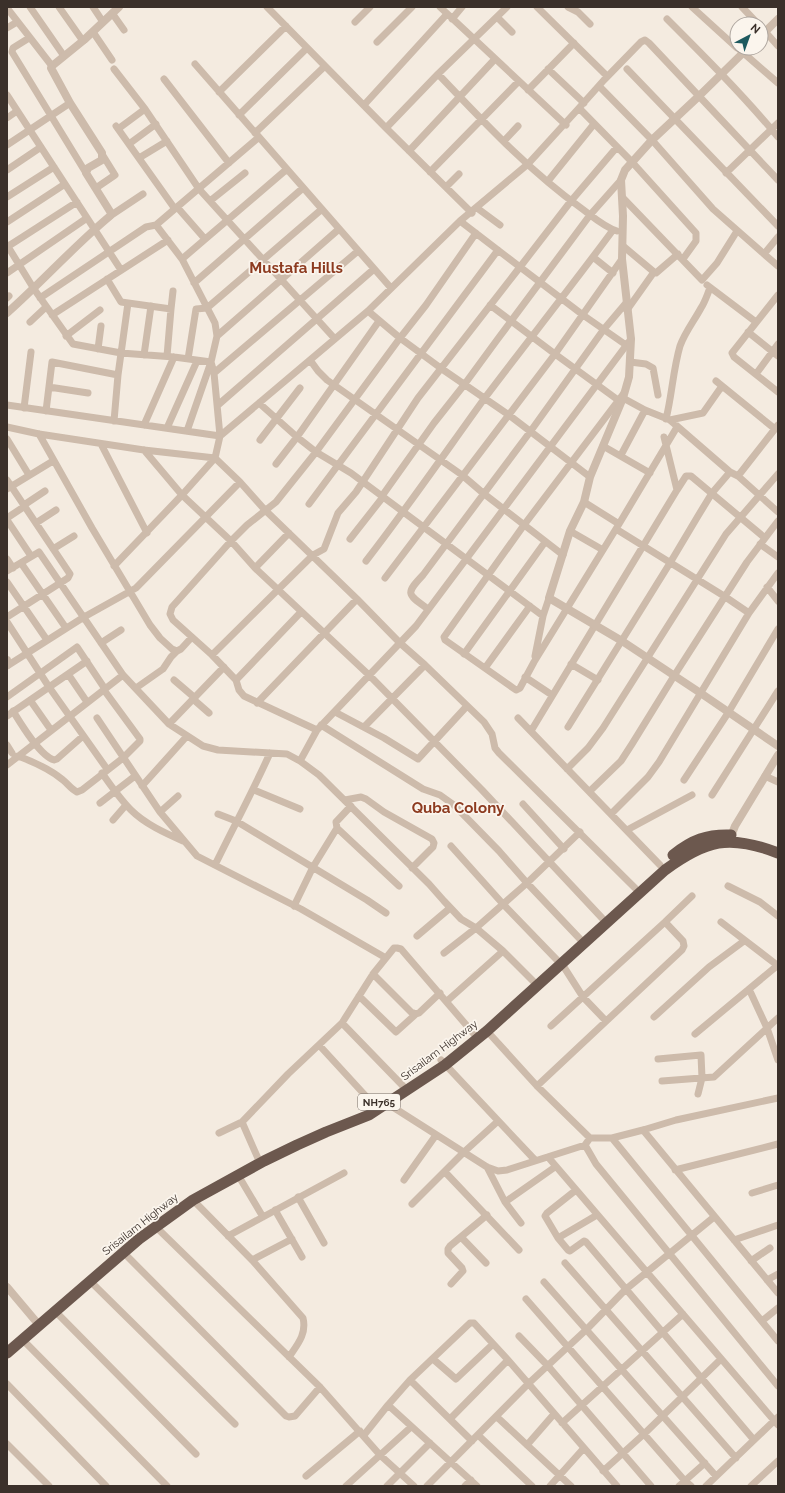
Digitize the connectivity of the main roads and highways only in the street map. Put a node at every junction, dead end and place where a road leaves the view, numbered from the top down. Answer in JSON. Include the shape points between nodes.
{"nodes":[{"id":1,"x":730,"y":838,"type":"junction"},
{"id":2,"x":778,"y":846,"type":"edge"},
{"id":3,"x":778,"y":853,"type":"edge"},
{"id":4,"x":560,"y":962,"type":"junction"},
{"id":5,"x":443,"y":1062,"type":"junction"},
{"id":6,"x":258,"y":1160,"type":"junction"},
{"id":7,"x":36,"y":1322,"type":"junction"},
{"id":8,"x":7,"y":1344,"type":"edge"},
{"id":9,"x":7,"y":1353,"type":"edge"}],
"edges":[{"from":1,"to":2,"type":"highway","name":"Srisailam Highway","number":"NH765","via":[[748,837]]},
{"from":1,"to":3,"type":"highway","name":"Srisailam Highway","number":"NH765"},
{"from":1,"to":4,"type":"highway","name":"Srisailam Highway","number":"NH765","via":[[684,856]]},
{"from":1,"to":4,"type":"highway","name":"Srisailam Highway","number":"NH765","via":[[715,835],[699,839],[679,850],[602,918]]},
{"from":4,"to":5,"type":"highway","name":"Srisailam Highway","number":"NH765","via":[[533,981]]},
{"from":4,"to":5,"type":"highway","name":"Srisailam Highway","number":"NH765","via":[[487,1031]]},
{"from":5,"to":6,"type":"highway","name":"Srisailam Highway","number":"NH765","via":[[374,1105],[296,1138]]},
{"from":5,"to":6,"type":"highway","name":"Srisailam Highway","number":"NH765","via":[[388,1104],[369,1115]]},
{"from":6,"to":7,"type":"highway","name":"Srisailam Highway","number":"NH765","via":[[155,1226],[55,1311]]},
{"from":6,"to":7,"type":"highway","name":"Srisailam Highway","number":"NH765","via":[[202,1188],[162,1214]]},
{"from":7,"to":8,"type":"highway","name":"Srisailam Highway","number":"NH765"},
{"from":7,"to":9,"type":"highway","name":"Srisailam Highway","number":"NH765"}]}
